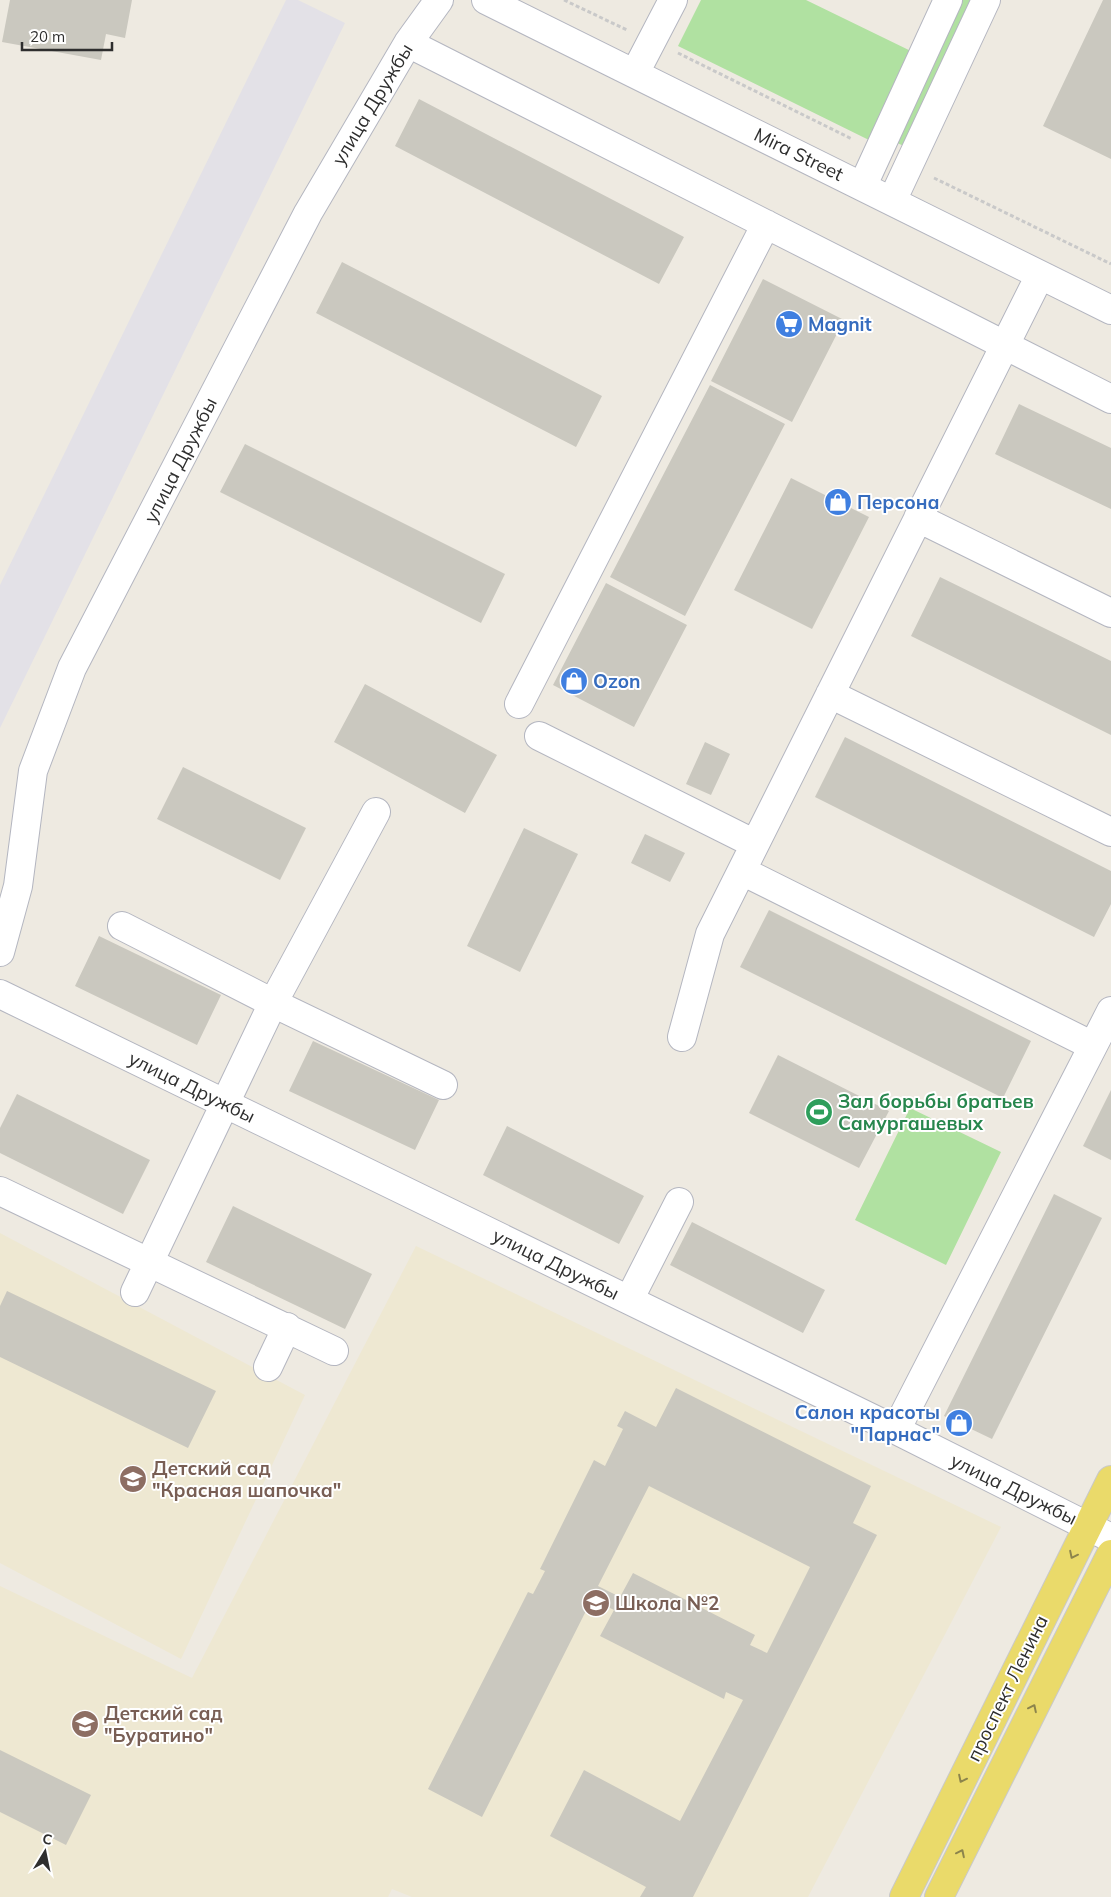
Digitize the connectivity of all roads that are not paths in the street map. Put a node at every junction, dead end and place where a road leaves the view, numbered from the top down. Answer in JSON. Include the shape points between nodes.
{"nodes":[{"id":1,"x":439,"y":0,"type":"edge"},
{"id":2,"x":486,"y":0,"type":"edge"},
{"id":3,"x":673,"y":0,"type":"edge"},
{"id":4,"x":948,"y":0,"type":"edge"},
{"id":5,"x":986,"y":0,"type":"edge"},
{"id":6,"x":408,"y":43,"type":"junction"},
{"id":7,"x":635,"y":73,"type":"junction"},
{"id":8,"x":863,"y":185,"type":"junction"},
{"id":9,"x":892,"y":201,"type":"junction"},
{"id":10,"x":766,"y":224,"type":"junction"},
{"id":11,"x":1040,"y":275,"type":"junction"},
{"id":12,"x":1111,"y":310,"type":"edge"},
{"id":13,"x":1004,"y":346,"type":"junction"},
{"id":14,"x":1111,"y":400,"type":"edge"},
{"id":15,"x":918,"y":518,"type":"junction"},
{"id":16,"x":1111,"y":613,"type":"edge"},
{"id":17,"x":830,"y":694,"type":"junction"},
{"id":18,"x":519,"y":704,"type":"dead end"},
{"id":19,"x":539,"y":736,"type":"dead end"},
{"id":20,"x":376,"y":812,"type":"dead end"},
{"id":21,"x":1111,"y":832,"type":"edge"},
{"id":22,"x":755,"y":844,"type":"junction"},
{"id":23,"x":742,"y":871,"type":"junction"},
{"id":24,"x":122,"y":926,"type":"dead end"},
{"id":25,"x":0,"y":952,"type":"edge"},
{"id":26,"x":0,"y":994,"type":"edge"},
{"id":27,"x":274,"y":1003,"type":"junction"},
{"id":28,"x":1111,"y":1011,"type":"edge"},
{"id":29,"x":682,"y":1037,"type":"dead end"},
{"id":30,"x":1093,"y":1046,"type":"junction"},
{"id":31,"x":443,"y":1085,"type":"dead end"},
{"id":32,"x":225,"y":1103,"type":"junction"},
{"id":33,"x":0,"y":1191,"type":"edge"},
{"id":34,"x":679,"y":1202,"type":"dead end"},
{"id":35,"x":148,"y":1262,"type":"junction"},
{"id":36,"x":135,"y":1292,"type":"dead end"},
{"id":37,"x":629,"y":1300,"type":"junction"},
{"id":38,"x":287,"y":1327,"type":"junction"},
{"id":39,"x":334,"y":1351,"type":"dead end"},
{"id":40,"x":268,"y":1367,"type":"dead end"},
{"id":41,"x":896,"y":1430,"type":"junction"},
{"id":42,"x":1109,"y":1490,"type":"edge"},
{"id":43,"x":1100,"y":1532,"type":"edge"},
{"id":44,"x":1111,"y":1554,"type":"edge"},
{"id":45,"x":904,"y":1897,"type":"edge"},
{"id":46,"x":939,"y":1897,"type":"edge"}],
"edges":[{"from":1,"to":6,"type":"street","name":"улица Дружбы"},
{"from":2,"to":7,"type":"street","name":"Mira Street"},
{"from":3,"to":7,"type":"street"},
{"from":4,"to":8,"type":"street"},
{"from":5,"to":9,"type":"street"},
{"from":6,"to":10,"type":"street"},
{"from":6,"to":25,"type":"street","name":"улица Дружбы","via":[[308,213],[72,668],[33,771],[18,886]]},
{"from":7,"to":8,"type":"street","name":"Mira Street"},
{"from":8,"to":9,"type":"street","name":"Mira Street"},
{"from":9,"to":11,"type":"street","name":"Mira Street"},
{"from":10,"to":13,"type":"street"},
{"from":10,"to":18,"type":"street"},
{"from":11,"to":12,"type":"street","name":"Mira Street"},
{"from":11,"to":13,"type":"street"},
{"from":13,"to":14,"type":"street"},
{"from":13,"to":15,"type":"street"},
{"from":15,"to":16,"type":"street"},
{"from":15,"to":17,"type":"street"},
{"from":17,"to":21,"type":"street"},
{"from":17,"to":22,"type":"street"},
{"from":19,"to":22,"type":"street"},
{"from":20,"to":27,"type":"street"},
{"from":22,"to":23,"type":"street"},
{"from":23,"to":29,"type":"street","via":[[710,934]]},
{"from":23,"to":30,"type":"street"},
{"from":24,"to":27,"type":"street"},
{"from":26,"to":32,"type":"street","name":"улица Дружбы"},
{"from":27,"to":31,"type":"street"},
{"from":27,"to":32,"type":"street"},
{"from":28,"to":30,"type":"street"},
{"from":30,"to":41,"type":"street"},
{"from":32,"to":35,"type":"street"},
{"from":32,"to":37,"type":"street","name":"улица Дружбы"},
{"from":33,"to":35,"type":"street"},
{"from":34,"to":37,"type":"street"},
{"from":35,"to":36,"type":"street"},
{"from":35,"to":38,"type":"street"},
{"from":37,"to":41,"type":"street","name":"улица Дружбы"},
{"from":38,"to":39,"type":"street"},
{"from":38,"to":40,"type":"street"},
{"from":41,"to":43,"type":"street","name":"улица Дружбы"},
{"from":42,"to":43,"type":"main road","name":"проспект Ленина"},
{"from":43,"to":45,"type":"main road","name":"проспект Ленина","one_way":true},
{"from":46,"to":44,"type":"main road","name":"проспект Ленина","one_way":true}]}
